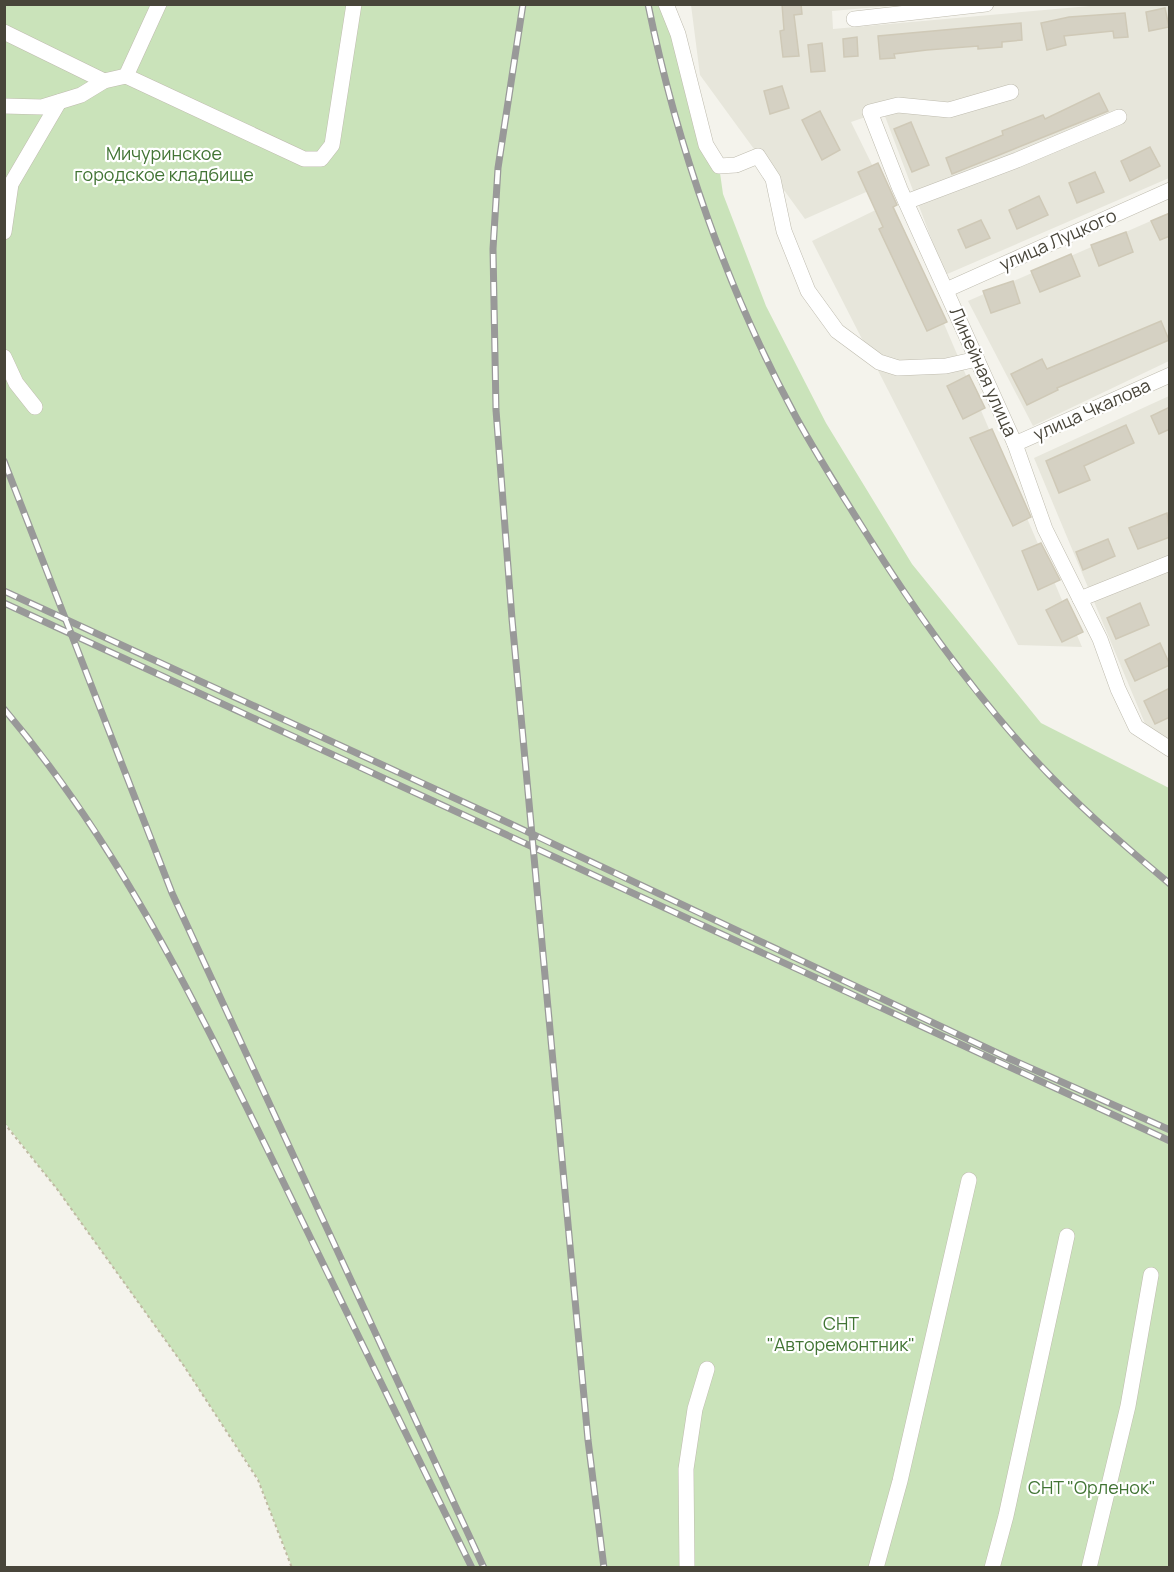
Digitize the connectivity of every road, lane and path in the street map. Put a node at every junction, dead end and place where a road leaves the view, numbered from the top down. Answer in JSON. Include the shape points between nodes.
{"nodes":[{"id":1,"x":159,"y":4,"type":"edge"},
{"id":2,"x":354,"y":4,"type":"edge"},
{"id":3,"x":666,"y":4,"type":"edge"},
{"id":4,"x":986,"y":4,"type":"edge"},
{"id":5,"x":854,"y":19,"type":"dead end"},
{"id":6,"x":4,"y":33,"type":"edge"},
{"id":7,"x":126,"y":76,"type":"junction"},
{"id":8,"x":104,"y":81,"type":"junction"},
{"id":9,"x":1011,"y":92,"type":"dead end"},
{"id":10,"x":59,"y":102,"type":"junction"},
{"id":11,"x":4,"y":106,"type":"edge"},
{"id":12,"x":1119,"y":117,"type":"dead end"},
{"id":13,"x":1170,"y":190,"type":"edge"},
{"id":14,"x":906,"y":202,"type":"junction"},
{"id":15,"x":4,"y":232,"type":"edge"},
{"id":16,"x":946,"y":290,"type":"junction"},
{"id":17,"x":4,"y":357,"type":"edge"},
{"id":18,"x":977,"y":359,"type":"junction"},
{"id":19,"x":1170,"y":375,"type":"edge"},
{"id":20,"x":35,"y":407,"type":"dead end"},
{"id":21,"x":1015,"y":444,"type":"junction"},
{"id":22,"x":1170,"y":563,"type":"edge"},
{"id":23,"x":1080,"y":599,"type":"junction"},
{"id":24,"x":1170,"y":749,"type":"edge"},
{"id":25,"x":4,"y":1123,"type":"edge"},
{"id":26,"x":969,"y":1180,"type":"dead end"},
{"id":27,"x":1067,"y":1236,"type":"dead end"},
{"id":28,"x":1151,"y":1275,"type":"dead end"},
{"id":29,"x":707,"y":1369,"type":"dead end"},
{"id":30,"x":292,"y":1568,"type":"edge"},
{"id":31,"x":687,"y":1568,"type":"edge"},
{"id":32,"x":876,"y":1568,"type":"edge"},
{"id":33,"x":992,"y":1568,"type":"edge"},
{"id":34,"x":1089,"y":1568,"type":"edge"}],
"edges":[{"from":1,"to":7,"type":"street"},
{"from":2,"to":7,"type":"street","via":[[332,144],[321,159],[296,156]]},
{"from":3,"to":18,"type":"street","via":[[678,34],[706,145],[719,166],[736,165],[758,156],[773,179],[784,231],[808,291],[837,331],[879,362],[898,368],[946,366]]},
{"from":4,"to":5,"type":"street"},
{"from":6,"to":8,"type":"street"},
{"from":7,"to":8,"type":"street"},
{"from":8,"to":10,"type":"street"},
{"from":9,"to":14,"type":"street","name":"Линейная улица","via":[[949,110],[898,105],[870,112]]},
{"from":10,"to":11,"type":"street","via":[[42,107]]},
{"from":10,"to":15,"type":"street","via":[[11,184]]},
{"from":12,"to":14,"type":"street"},
{"from":13,"to":16,"type":"street","name":"улица Луцкого"},
{"from":14,"to":16,"type":"street","name":"Линейная улица"},
{"from":16,"to":18,"type":"street","name":"Линейная улица"},
{"from":17,"to":20,"type":"street"},
{"from":18,"to":21,"type":"street","name":"Линейная улица"},
{"from":19,"to":21,"type":"street","name":"улица Чкалова"},
{"from":21,"to":23,"type":"street","name":"Линейная улица","via":[[1046,529]]},
{"from":22,"to":23,"type":"street"},
{"from":23,"to":24,"type":"street","name":"Линейная улица","via":[[1101,639],[1136,727]]},
{"from":25,"to":30,"type":"path","via":[[57,1189],[184,1366],[252,1470]]},
{"from":26,"to":32,"type":"street","via":[[911,1436]]},
{"from":27,"to":33,"type":"street"},
{"from":28,"to":34,"type":"street","via":[[1128,1406]]},
{"from":29,"to":31,"type":"street","via":[[695,1409],[686,1469]]}]}
